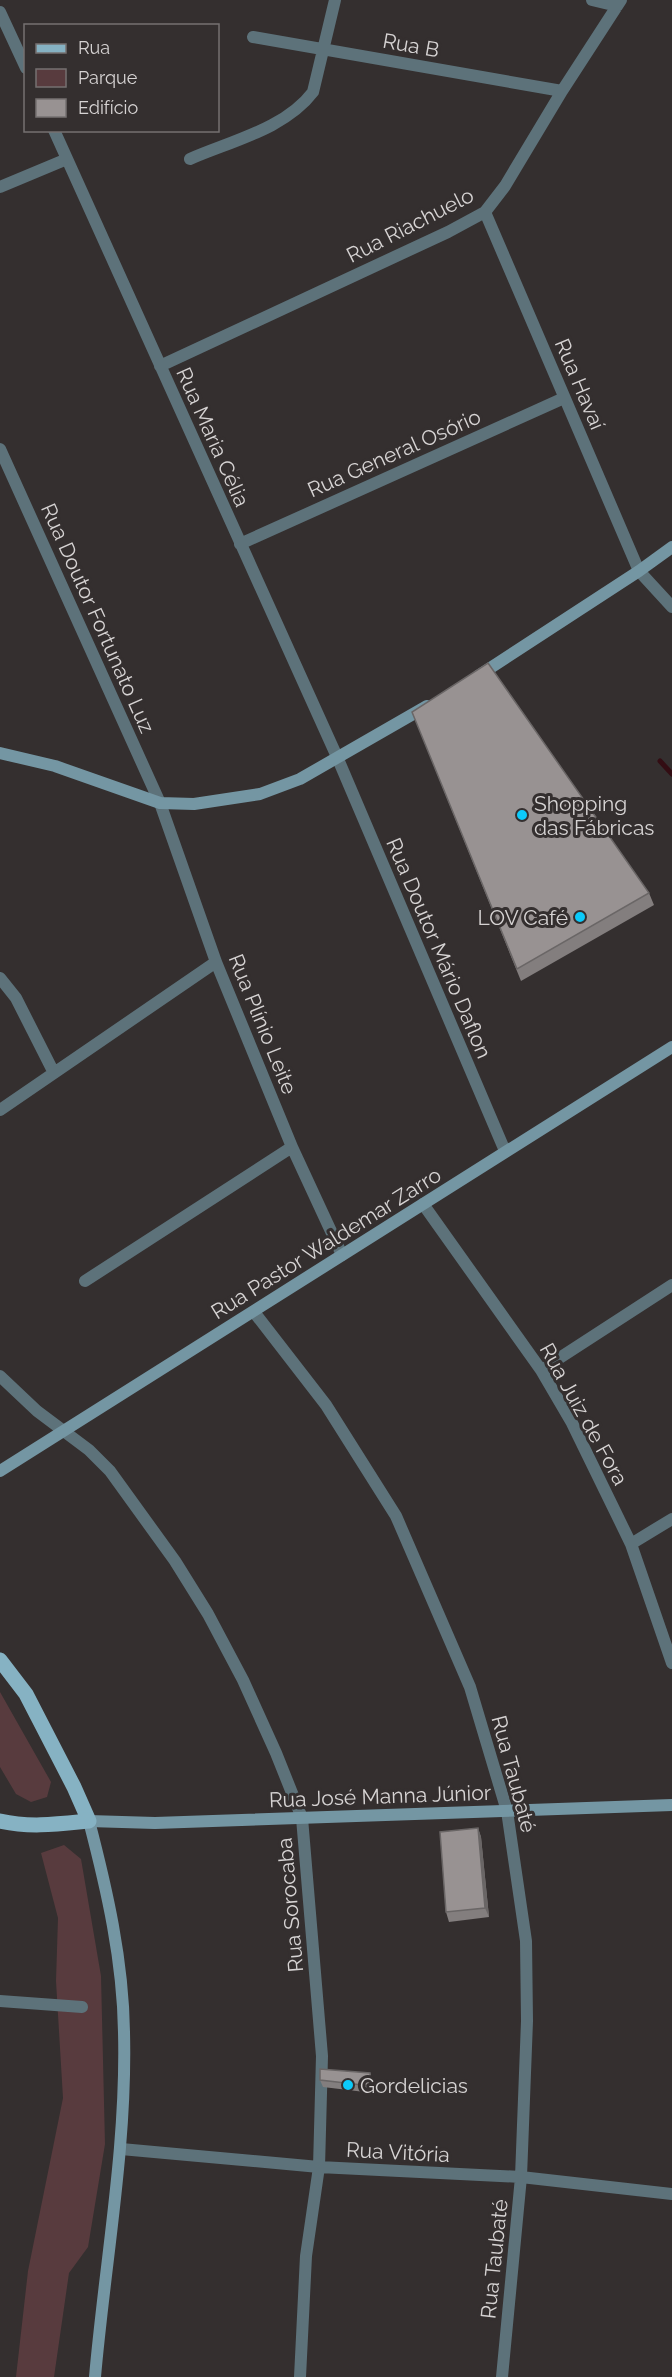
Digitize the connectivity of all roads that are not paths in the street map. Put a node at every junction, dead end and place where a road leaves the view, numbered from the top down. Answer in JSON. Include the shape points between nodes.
{"nodes":[{"id":1,"x":335,"y":0,"type":"edge"},
{"id":2,"x":592,"y":0,"type":"edge"},
{"id":3,"x":619,"y":3,"type":"edge"},
{"id":4,"x":0,"y":12,"type":"edge"},
{"id":5,"x":253,"y":37,"type":"dead end"},
{"id":6,"x":323,"y":49,"type":"junction"},
{"id":7,"x":24,"y":64,"type":"edge"},
{"id":8,"x":562,"y":91,"type":"junction"},
{"id":9,"x":55,"y":132,"type":"edge"},
{"id":10,"x":67,"y":159,"type":"junction"},
{"id":11,"x":190,"y":159,"type":"dead end"},
{"id":12,"x":0,"y":187,"type":"edge"},
{"id":13,"x":485,"y":212,"type":"junction"},
{"id":14,"x":160,"y":366,"type":"junction"},
{"id":15,"x":564,"y":398,"type":"junction"},
{"id":16,"x":0,"y":449,"type":"edge"},
{"id":17,"x":240,"y":544,"type":"junction"},
{"id":18,"x":672,"y":547,"type":"edge"},
{"id":19,"x":639,"y":571,"type":"junction"},
{"id":20,"x":672,"y":607,"type":"edge"},
{"id":21,"x":463,"y":685,"type":"edge"},
{"id":22,"x":434,"y":702,"type":"edge"},
{"id":23,"x":0,"y":753,"type":"edge"},
{"id":24,"x":338,"y":759,"type":"junction"},
{"id":25,"x":160,"y":803,"type":"junction"},
{"id":26,"x":216,"y":962,"type":"junction"},
{"id":27,"x":0,"y":978,"type":"edge"},
{"id":28,"x":672,"y":1047,"type":"edge"},
{"id":29,"x":54,"y":1072,"type":"junction"},
{"id":30,"x":0,"y":1110,"type":"edge"},
{"id":31,"x":292,"y":1147,"type":"junction"},
{"id":32,"x":505,"y":1151,"type":"junction"},
{"id":33,"x":423,"y":1204,"type":"junction"},
{"id":34,"x":342,"y":1255,"type":"junction"},
{"id":35,"x":85,"y":1281,"type":"dead end"},
{"id":36,"x":672,"y":1285,"type":"edge"},
{"id":37,"x":254,"y":1312,"type":"junction"},
{"id":38,"x":541,"y":1370,"type":"junction"},
{"id":39,"x":0,"y":1376,"type":"edge"},
{"id":40,"x":62,"y":1430,"type":"junction"},
{"id":41,"x":0,"y":1471,"type":"edge"},
{"id":42,"x":672,"y":1519,"type":"edge"},
{"id":43,"x":631,"y":1545,"type":"junction"},
{"id":44,"x":0,"y":1660,"type":"edge"},
{"id":45,"x":672,"y":1663,"type":"edge"},
{"id":46,"x":672,"y":1805,"type":"edge"},
{"id":47,"x":507,"y":1812,"type":"junction"},
{"id":48,"x":302,"y":1818,"type":"junction"},
{"id":49,"x":0,"y":1821,"type":"edge"},
{"id":50,"x":89,"y":1821,"type":"junction"},
{"id":51,"x":0,"y":2001,"type":"edge"},
{"id":52,"x":82,"y":2007,"type":"dead end"},
{"id":53,"x":121,"y":2149,"type":"junction"},
{"id":54,"x":319,"y":2168,"type":"junction"},
{"id":55,"x":521,"y":2177,"type":"junction"},
{"id":56,"x":672,"y":2194,"type":"edge"},
{"id":57,"x":95,"y":2377,"type":"edge"},
{"id":58,"x":300,"y":2377,"type":"edge"},
{"id":59,"x":502,"y":2377,"type":"edge"}],
"edges":[{"from":1,"to":6,"type":"street"},
{"from":2,"to":3,"type":"street"},
{"from":3,"to":8,"type":"street","name":"Rua Riachuelo"},
{"from":4,"to":7,"type":"street"},
{"from":5,"to":6,"type":"street","name":"Rua B"},
{"from":6,"to":8,"type":"street","name":"Rua B"},
{"from":6,"to":11,"type":"street","via":[[313,92],[294,111]]},
{"from":8,"to":13,"type":"street","name":"Rua Riachuelo"},
{"from":9,"to":10,"type":"street","name":"Rua Maria Célia"},
{"from":10,"to":12,"type":"street"},
{"from":10,"to":14,"type":"street","name":"Rua Maria Célia"},
{"from":13,"to":14,"type":"street","name":"Rua Riachuelo"},
{"from":13,"to":15,"type":"street","name":"Rua Havaí"},
{"from":14,"to":17,"type":"street","name":"Rua Maria Célia"},
{"from":15,"to":17,"type":"street","name":"Rua General Osório"},
{"from":15,"to":19,"type":"street","name":"Rua Havaí"},
{"from":16,"to":25,"type":"street","name":"Rua Doutor Fortunato Luz"},
{"from":17,"to":24,"type":"street","name":"Rua Maria Célia"},
{"from":18,"to":19,"type":"street"},
{"from":19,"to":20,"type":"street","name":"Rua Havaí"},
{"from":19,"to":21,"type":"street"},
{"from":22,"to":24,"type":"street"},
{"from":23,"to":25,"type":"street","via":[[55,766]]},
{"from":24,"to":25,"type":"street","via":[[260,794],[194,804]]},
{"from":24,"to":32,"type":"street","name":"Rua Doutor Mário Daflon"},
{"from":25,"to":26,"type":"street","name":"Rua Plínio Leite"},
{"from":26,"to":29,"type":"street"},
{"from":26,"to":31,"type":"street","name":"Rua Plínio Leite"},
{"from":27,"to":29,"type":"street","via":[[16,999]]},
{"from":28,"to":32,"type":"street","name":"Rua Pastor Waldemar Zarro"},
{"from":29,"to":30,"type":"street"},
{"from":31,"to":34,"type":"street","name":"Rua Plínio Leite"},
{"from":31,"to":35,"type":"street"},
{"from":32,"to":33,"type":"street","name":"Rua Pastor Waldemar Zarro"},
{"from":33,"to":34,"type":"street","name":"Rua Pastor Waldemar Zarro"},
{"from":33,"to":38,"type":"street","name":"Rua Juiz de Fora"},
{"from":34,"to":37,"type":"street","name":"Rua Pastor Waldemar Zarro"},
{"from":36,"to":38,"type":"street"},
{"from":37,"to":40,"type":"street","name":"Rua Pastor Waldemar Zarro"},
{"from":37,"to":47,"type":"street","name":"Rua Taubaté","via":[[326,1405],[396,1516],[470,1687]]},
{"from":38,"to":43,"type":"street","name":"Rua Juiz de Fora","via":[[572,1423]]},
{"from":39,"to":40,"type":"street","name":"Rua Sorocaba"},
{"from":40,"to":41,"type":"street","name":"Rua Pastor Waldemar Zarro"},
{"from":40,"to":48,"type":"street","name":"Rua Sorocaba","via":[[110,1471],[208,1614],[243,1680]]},
{"from":42,"to":43,"type":"street"},
{"from":43,"to":45,"type":"street","name":"Rua Juiz de Fora"},
{"from":44,"to":50,"type":"main road","via":[[26,1694]]},
{"from":46,"to":47,"type":"street","name":"Rua José Manna Júnior"},
{"from":47,"to":48,"type":"street","name":"Rua José Manna Júnior"},
{"from":47,"to":55,"type":"street","name":"Rua Taubaté","via":[[526,1941]]},
{"from":48,"to":50,"type":"street","name":"Rua José Manna Júnior"},
{"from":48,"to":54,"type":"street","name":"Rua Sorocaba","via":[[322,2056]]},
{"from":49,"to":50,"type":"main road","via":[[17,1825]]},
{"from":50,"to":53,"type":"street","via":[[122,1987]]},
{"from":51,"to":52,"type":"street"},
{"from":53,"to":54,"type":"street","name":"Rua Vitória"},
{"from":53,"to":57,"type":"street"},
{"from":54,"to":55,"type":"street","name":"Rua Vitória"},
{"from":54,"to":58,"type":"street","name":"Rua Sorocaba","via":[[306,2256]]},
{"from":55,"to":56,"type":"street","name":"Rua Vitória"},
{"from":55,"to":59,"type":"street","name":"Rua Taubaté"}]}
